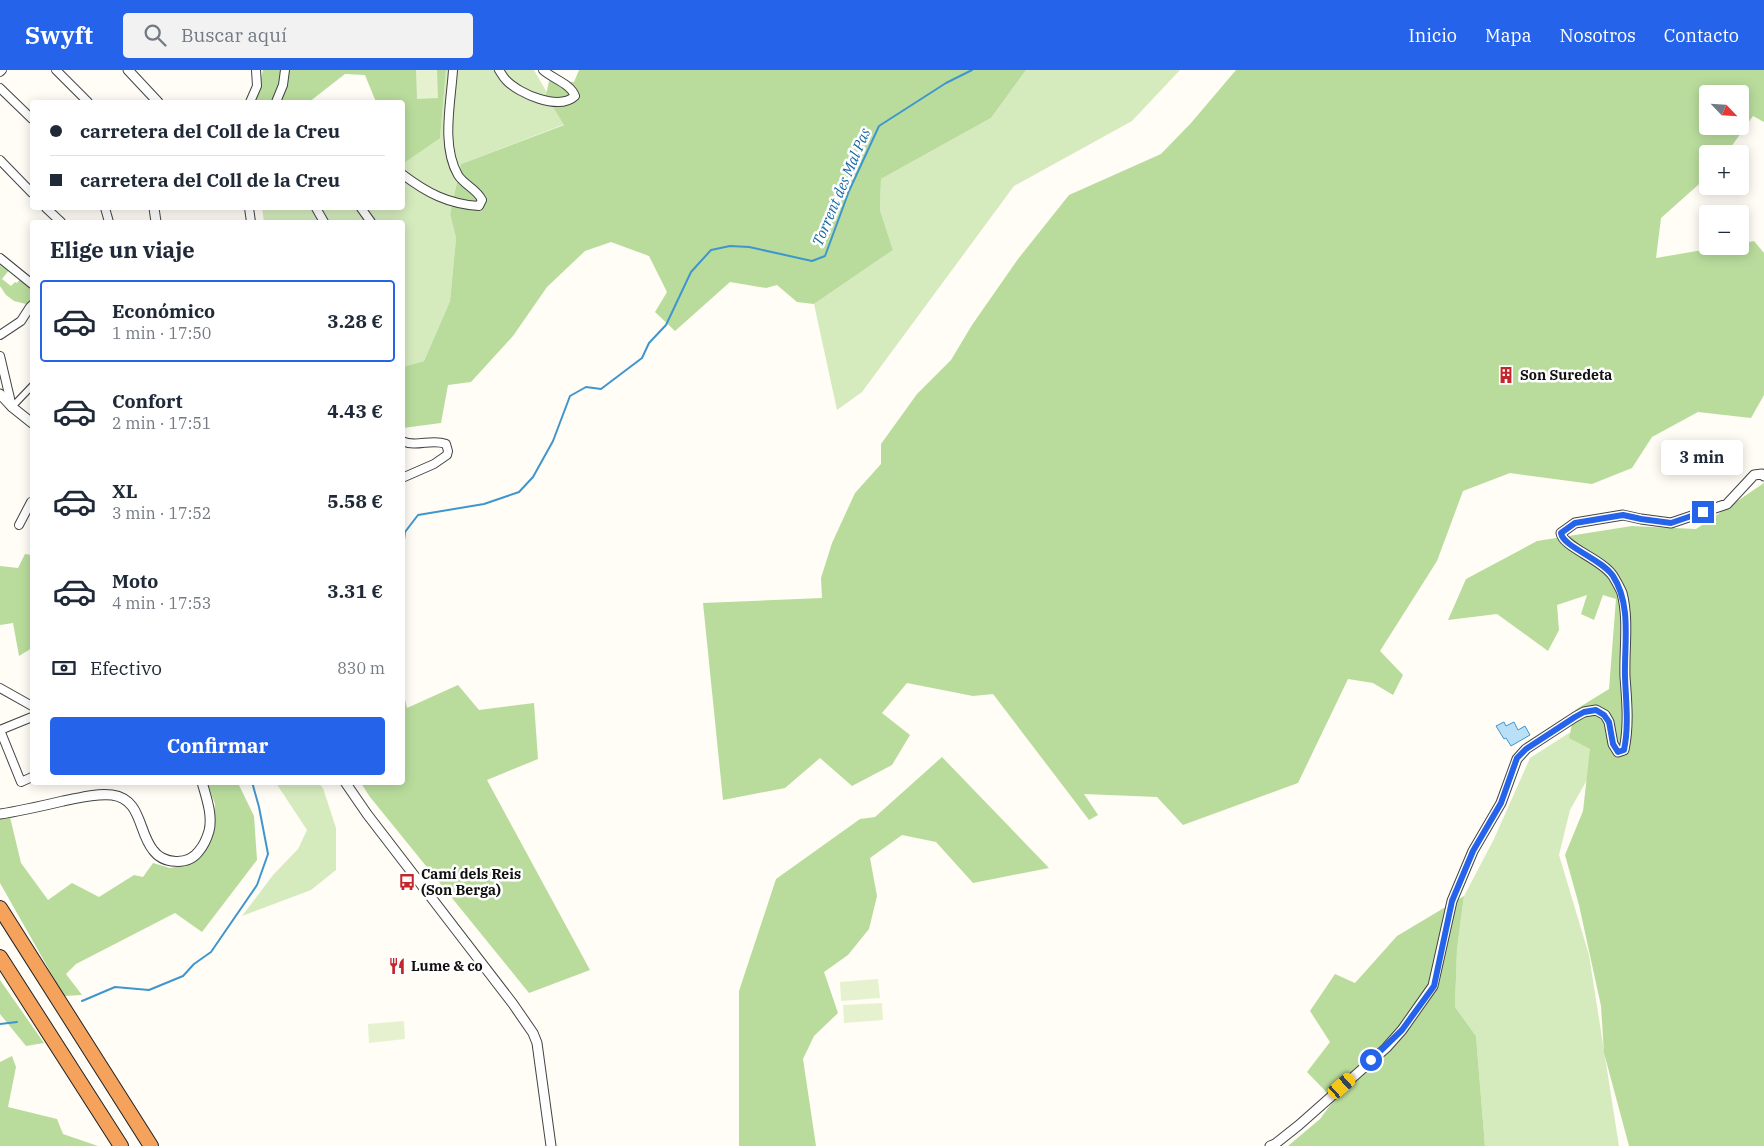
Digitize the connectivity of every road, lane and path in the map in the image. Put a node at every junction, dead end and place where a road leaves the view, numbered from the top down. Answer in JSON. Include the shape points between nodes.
{"nodes":[{"id":1,"x":56,"y":70,"type":"edge"},
{"id":2,"x":128,"y":70,"type":"edge"},
{"id":3,"x":256,"y":70,"type":"edge"},
{"id":4,"x":285,"y":70,"type":"edge"},
{"id":5,"x":453,"y":70,"type":"edge"},
{"id":6,"x":499,"y":70,"type":"edge"},
{"id":7,"x":543,"y":70,"type":"edge"},
{"id":8,"x":0,"y":88,"type":"edge"},
{"id":9,"x":86,"y":100,"type":"edge"},
{"id":10,"x":156,"y":100,"type":"edge"},
{"id":11,"x":251,"y":100,"type":"edge"},
{"id":12,"x":277,"y":100,"type":"edge"},
{"id":13,"x":30,"y":117,"type":"edge"},
{"id":14,"x":0,"y":160,"type":"edge"},
{"id":15,"x":405,"y":176,"type":"edge"},
{"id":16,"x":30,"y":191,"type":"edge"},
{"id":17,"x":48,"y":210,"type":"edge"},
{"id":18,"x":59,"y":220,"type":"edge"},
{"id":19,"x":0,"y":258,"type":"edge"},
{"id":20,"x":30,"y":280,"type":"edge"},
{"id":21,"x":30,"y":307,"type":"edge"},
{"id":22,"x":0,"y":335,"type":"edge"},
{"id":23,"x":0,"y":356,"type":"edge"},
{"id":24,"x":30,"y":388,"type":"edge"},
{"id":25,"x":0,"y":396,"type":"edge"},
{"id":26,"x":12,"y":407,"type":"junction"},
{"id":27,"x":30,"y":421,"type":"edge"},
{"id":28,"x":405,"y":443,"type":"edge"},
{"id":29,"x":1764,"y":476,"type":"edge"},
{"id":30,"x":405,"y":477,"type":"edge"},
{"id":31,"x":30,"y":504,"type":"edge"},
{"id":32,"x":19,"y":525,"type":"dead end"},
{"id":33,"x":0,"y":688,"type":"edge"},
{"id":34,"x":30,"y":705,"type":"edge"},
{"id":35,"x":30,"y":718,"type":"edge"},
{"id":36,"x":0,"y":730,"type":"edge"},
{"id":37,"x":30,"y":779,"type":"edge"},
{"id":38,"x":203,"y":785,"type":"edge"},
{"id":39,"x":347,"y":785,"type":"edge"},
{"id":40,"x":0,"y":814,"type":"edge"},
{"id":41,"x":0,"y":908,"type":"edge"},
{"id":42,"x":0,"y":957,"type":"edge"},
{"id":43,"x":121,"y":1146,"type":"edge"},
{"id":44,"x":151,"y":1146,"type":"edge"},
{"id":45,"x":551,"y":1146,"type":"edge"},
{"id":46,"x":1270,"y":1146,"type":"edge"}],
"edges":[{"from":1,"to":9,"type":"street"},
{"from":2,"to":10,"type":"street"},
{"from":3,"to":11,"type":"street","via":[[257,86]]},
{"from":4,"to":12,"type":"street"},
{"from":5,"to":15,"type":"street","via":[[448,133],[451,160],[464,183],[482,200],[479,206],[447,201]]},
{"from":6,"to":7,"type":"street","via":[[506,80],[527,95],[559,101],[576,96],[573,90]]},
{"from":8,"to":13,"type":"street"},
{"from":14,"to":16,"type":"street"},
{"from":17,"to":18,"type":"street"},
{"from":19,"to":20,"type":"street"},
{"from":21,"to":22,"type":"street","via":[[21,321]]},
{"from":23,"to":26,"type":"street"},
{"from":24,"to":26,"type":"street"},
{"from":25,"to":26,"type":"street"},
{"from":26,"to":27,"type":"street"},
{"from":28,"to":30,"type":"street","via":[[440,442],[446,444],[448,451],[434,464]]},
{"from":29,"to":46,"type":"street","via":[[1754,475],[1727,504],[1671,523],[1623,515],[1575,523],[1561,533],[1569,546],[1598,561],[1612,574],[1621,592],[1628,706],[1624,750],[1618,752],[1609,722],[1596,710],[1575,717],[1517,758],[1501,803],[1473,851],[1452,901],[1434,986],[1386,1048],[1299,1125]]},
{"from":31,"to":32,"type":"street"},
{"from":33,"to":34,"type":"street"},
{"from":35,"to":36,"type":"street"},
{"from":36,"to":37,"type":"street","via":[[22,782]]},
{"from":38,"to":40,"type":"street","via":[[210,828],[198,853],[180,862],[156,854],[131,806],[126,800],[112,795]]},
{"from":39,"to":45,"type":"street","via":[[533,1033],[539,1053]]},
{"from":41,"to":44,"type":"highway"},
{"from":42,"to":43,"type":"highway"}]}
